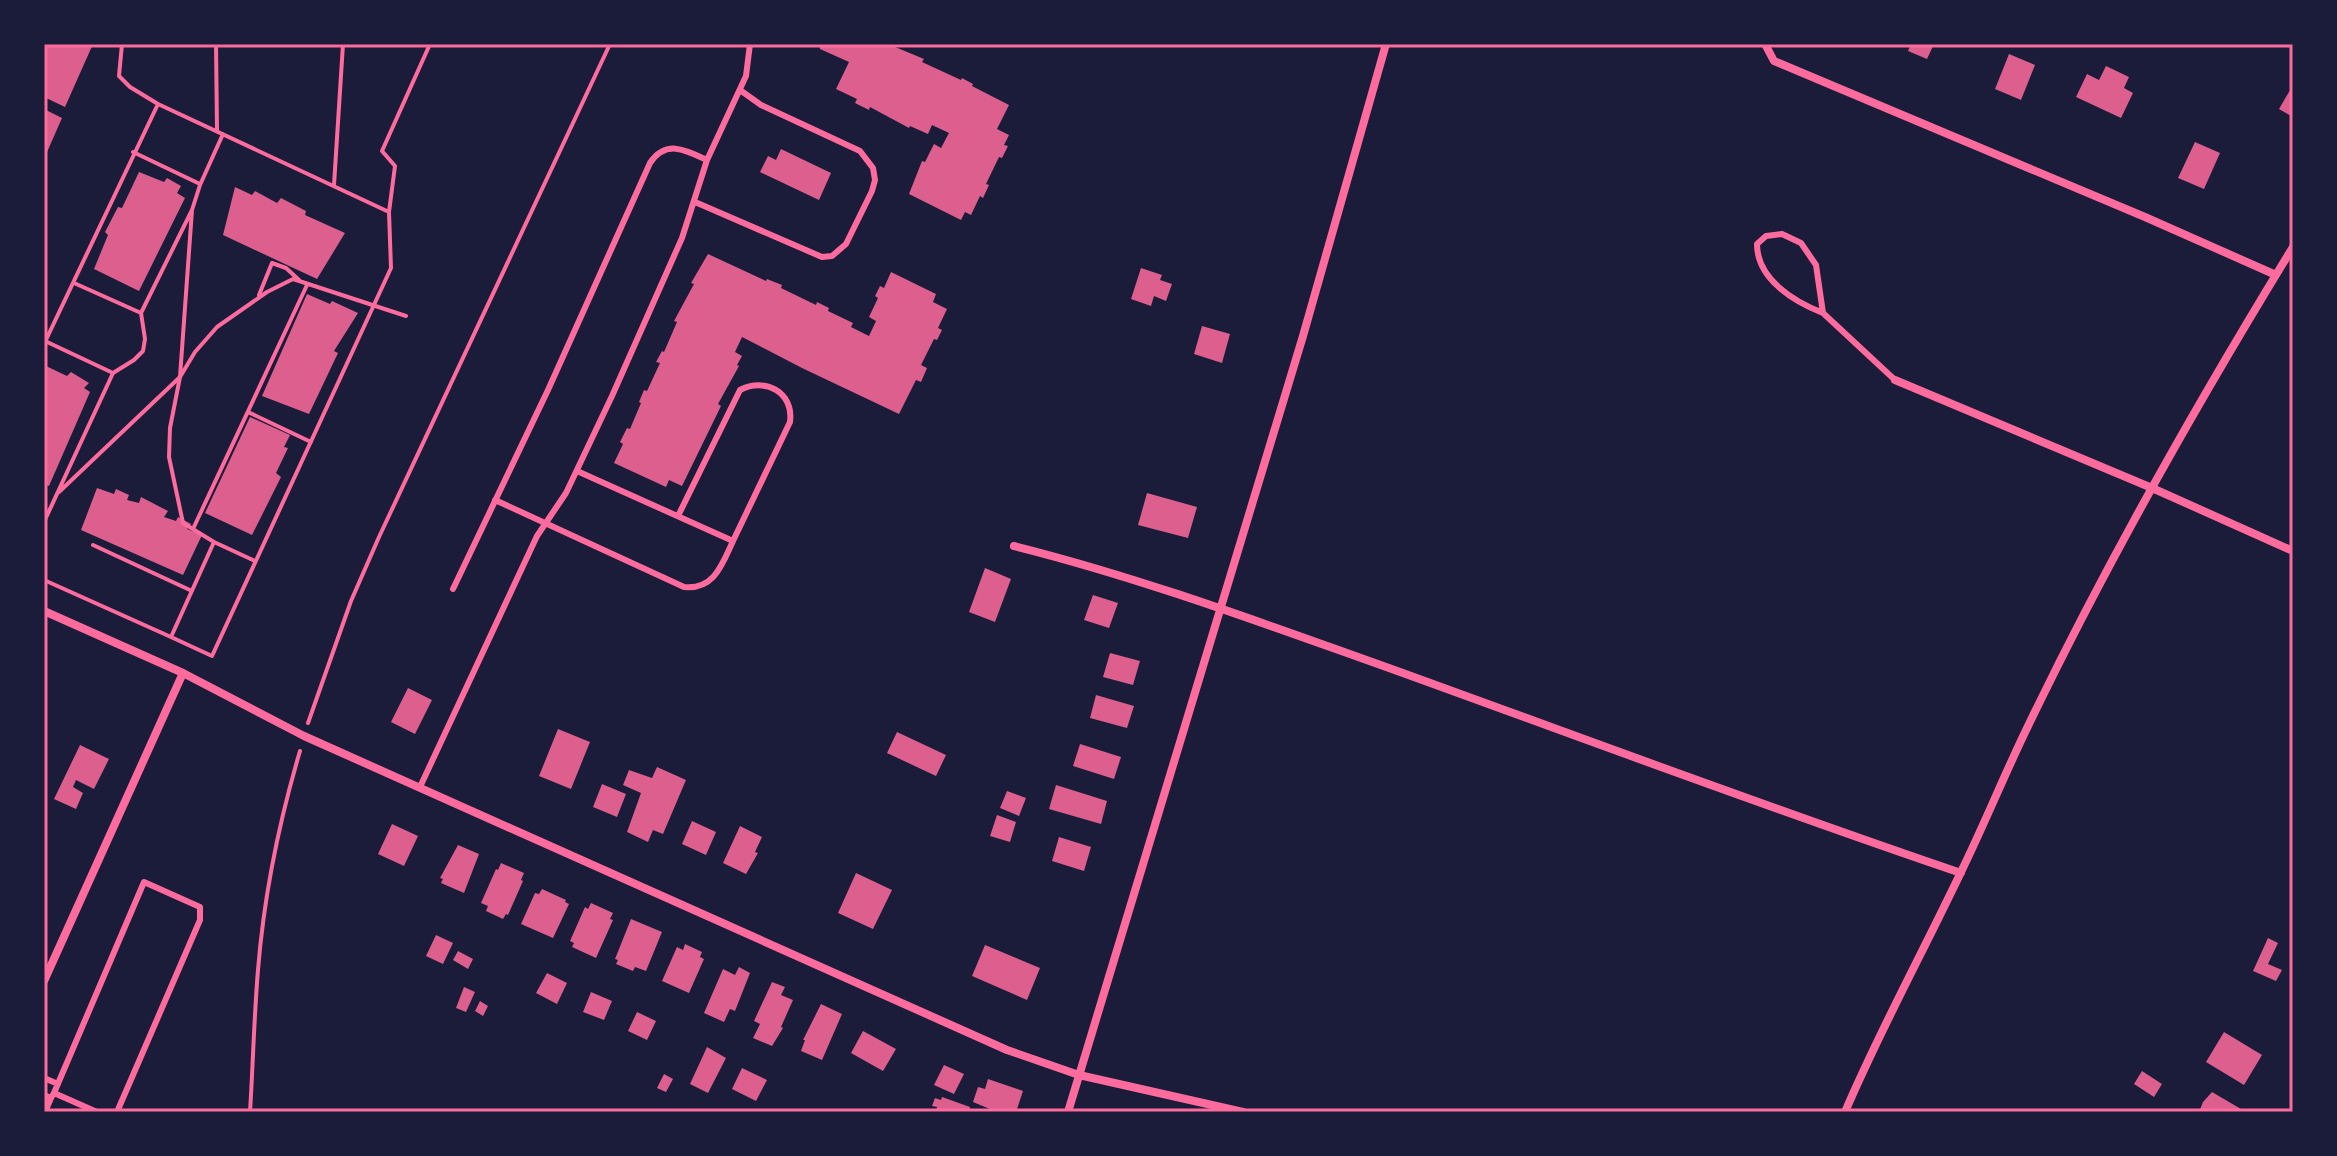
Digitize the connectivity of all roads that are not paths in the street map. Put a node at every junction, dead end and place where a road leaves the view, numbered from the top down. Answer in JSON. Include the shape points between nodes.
{"nodes":[{"id":1,"x":750,"y":44,"type":"edge"},
{"id":2,"x":957,"y":44,"type":"edge"},
{"id":3,"x":977,"y":44,"type":"edge"},
{"id":4,"x":1386,"y":44,"type":"edge"},
{"id":5,"x":1765,"y":44,"type":"edge"},
{"id":6,"x":740,"y":90,"type":"junction"},
{"id":7,"x":707,"y":160,"type":"junction"},
{"id":8,"x":695,"y":202,"type":"junction"},
{"id":9,"x":2293,"y":247,"type":"edge"},
{"id":10,"x":2276,"y":275,"type":"junction"},
{"id":11,"x":1823,"y":313,"type":"junction"},
{"id":12,"x":1895,"y":380,"type":"joint"},
{"id":13,"x":577,"y":471,"type":"junction"},
{"id":14,"x":2152,"y":488,"type":"junction"},
{"id":15,"x":495,"y":500,"type":"junction"},
{"id":16,"x":678,"y":516,"type":"junction"},
{"id":17,"x":546,"y":524,"type":"junction"},
{"id":18,"x":733,"y":541,"type":"junction"},
{"id":19,"x":1014,"y":546,"type":"dead end"},
{"id":20,"x":2293,"y":551,"type":"edge"},
{"id":21,"x":453,"y":589,"type":"dead end"},
{"id":22,"x":1220,"y":608,"type":"junction"},
{"id":23,"x":44,"y":611,"type":"edge"},
{"id":24,"x":183,"y":673,"type":"junction"},
{"id":25,"x":420,"y":787,"type":"junction"},
{"id":26,"x":1961,"y":873,"type":"junction"},
{"id":27,"x":44,"y":981,"type":"edge"},
{"id":28,"x":1079,"y":1075,"type":"junction"},
{"id":29,"x":44,"y":1078,"type":"edge"},
{"id":30,"x":58,"y":1084,"type":"junction"},
{"id":31,"x":50,"y":1095,"type":"edge"},
{"id":32,"x":45,"y":1112,"type":"edge"},
{"id":33,"x":97,"y":1112,"type":"edge"},
{"id":34,"x":117,"y":1112,"type":"edge"},
{"id":35,"x":1068,"y":1112,"type":"edge"},
{"id":36,"x":1243,"y":1112,"type":"edge"},
{"id":37,"x":1845,"y":1112,"type":"edge"}],
"edges":[{"from":1,"to":6,"type":"lane"},
{"from":2,"to":3,"type":"lane"},
{"from":4,"to":22,"type":"street"},
{"from":5,"to":10,"type":"street","via":[[1774,61]]},
{"from":6,"to":7,"type":"lane"},
{"from":6,"to":8,"type":"lane","via":[[860,151],[873,168],[872,191],[846,244],[822,257]]},
{"from":7,"to":8,"type":"lane"},
{"from":7,"to":15,"type":"lane","via":[[672,147],[650,163]]},
{"from":8,"to":13,"type":"lane"},
{"from":9,"to":10,"type":"street"},
{"from":10,"to":14,"type":"street"},
{"from":11,"to":11,"type":"lane","via":[[1816,265],[1801,243],[1782,234],[1766,236],[1757,244],[1757,260],[1771,279],[1787,295]]},
{"from":11,"to":12,"type":"lane"},
{"from":12,"to":14,"type":"street"},
{"from":13,"to":16,"type":"lane"},
{"from":13,"to":17,"type":"lane"},
{"from":14,"to":20,"type":"street"},
{"from":14,"to":26,"type":"street","via":[[2029,723]]},
{"from":15,"to":17,"type":"lane"},
{"from":15,"to":21,"type":"lane"},
{"from":16,"to":18,"type":"lane"},
{"from":16,"to":18,"type":"lane","via":[[740,390],[761,384],[772,388],[787,402],[790,422]]},
{"from":17,"to":18,"type":"lane","via":[[684,587],[695,588],[714,578]]},
{"from":17,"to":25,"type":"lane"},
{"from":19,"to":22,"type":"street"},
{"from":22,"to":26,"type":"street"},
{"from":22,"to":28,"type":"street"},
{"from":23,"to":24,"type":"street"},
{"from":24,"to":25,"type":"street","via":[[304,736]]},
{"from":24,"to":27,"type":"street"},
{"from":25,"to":28,"type":"street","via":[[1007,1050]]},
{"from":26,"to":37,"type":"street"},
{"from":28,"to":35,"type":"street"},
{"from":28,"to":36,"type":"street"},
{"from":29,"to":30,"type":"lane"},
{"from":30,"to":31,"type":"lane"},
{"from":30,"to":34,"type":"lane","via":[[144,882],[200,907],[200,920]]},
{"from":31,"to":32,"type":"lane"},
{"from":31,"to":33,"type":"lane"}]}
